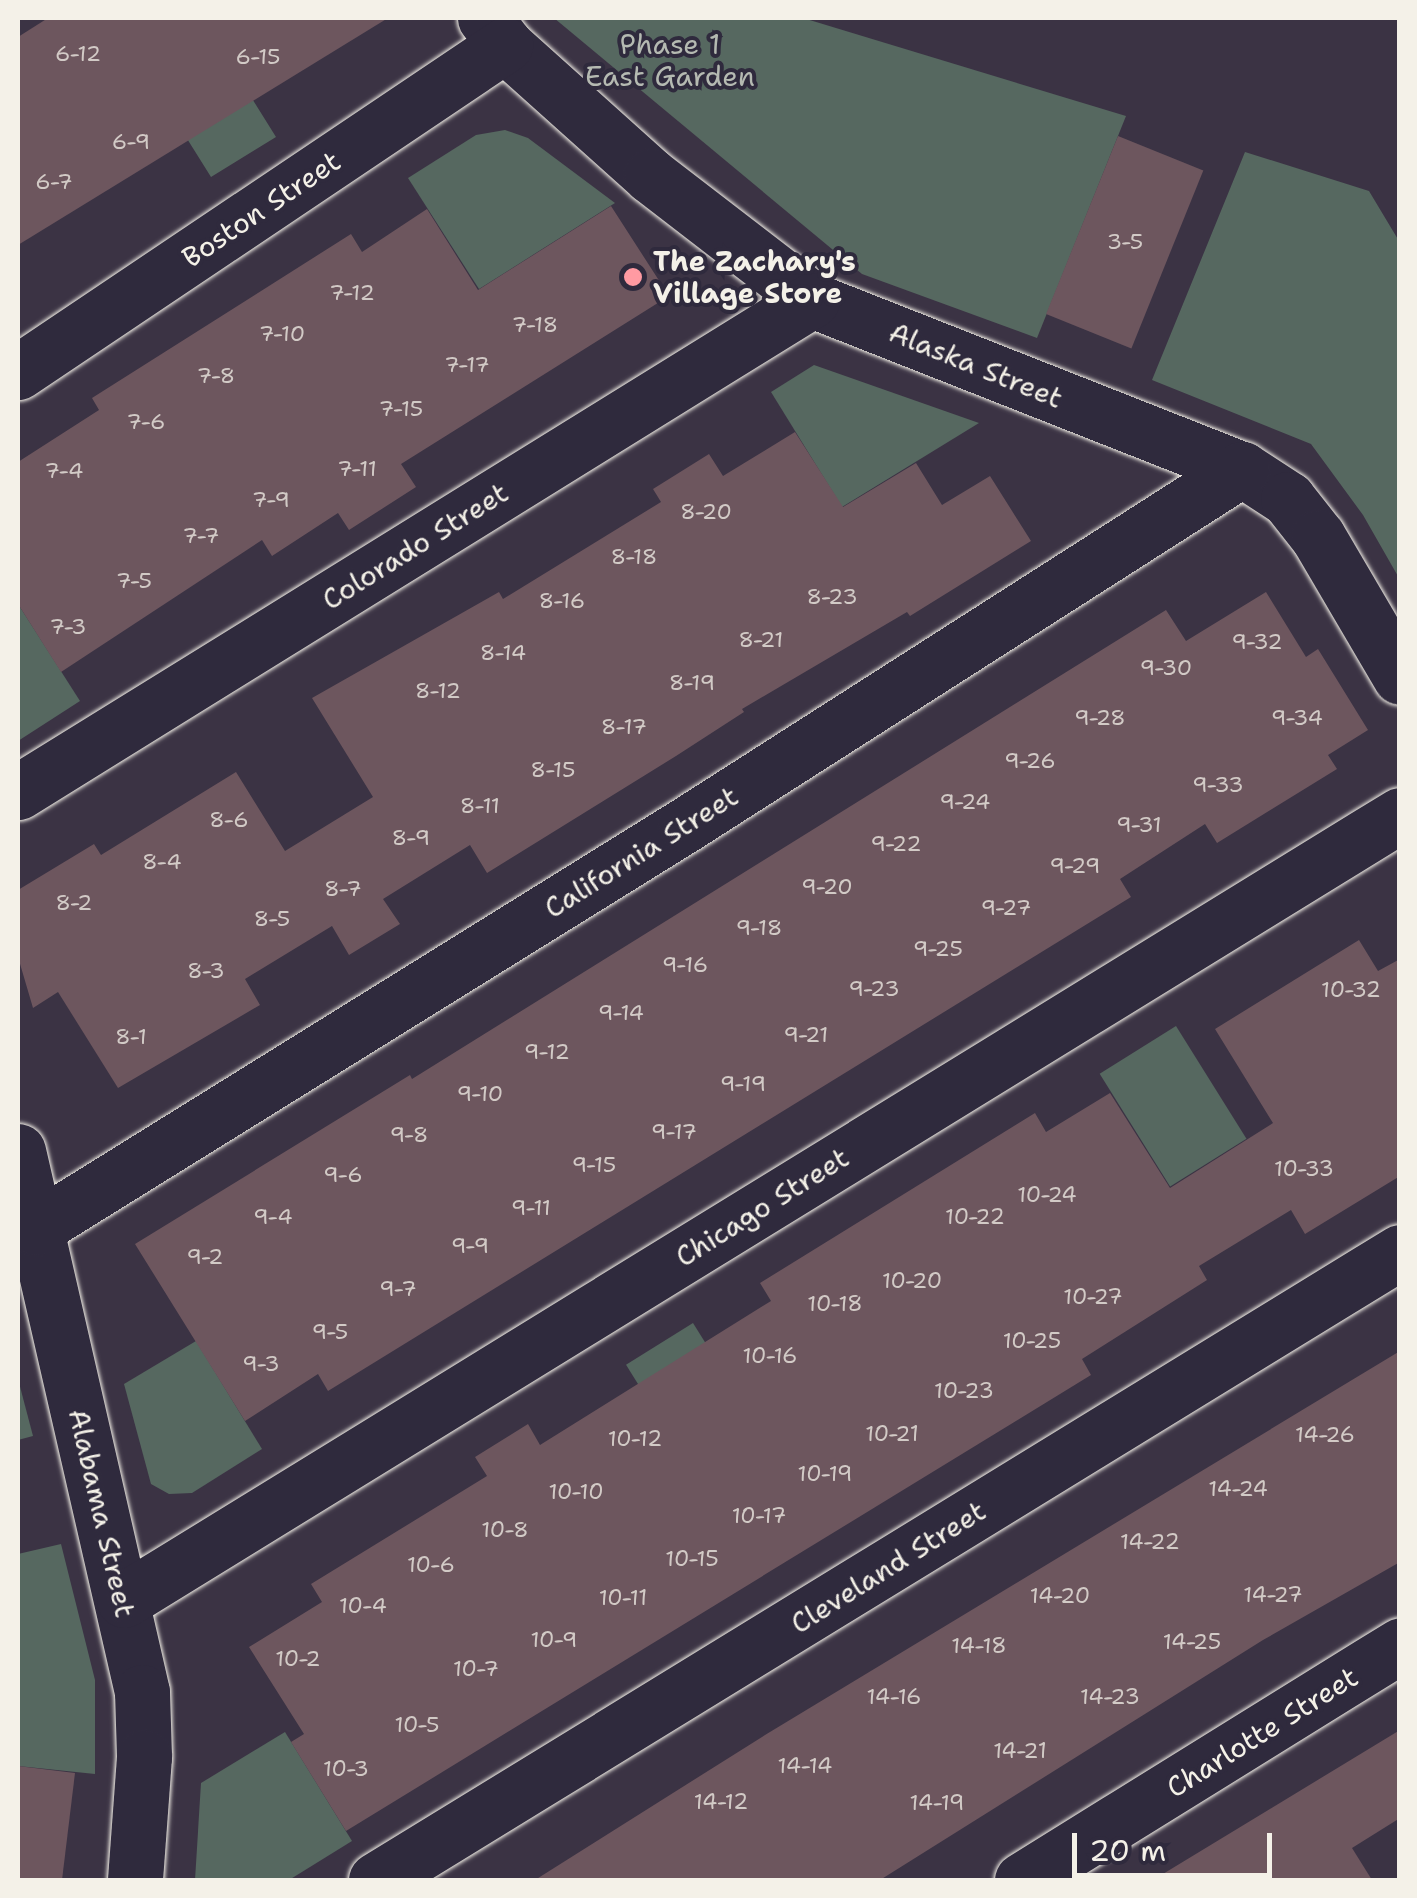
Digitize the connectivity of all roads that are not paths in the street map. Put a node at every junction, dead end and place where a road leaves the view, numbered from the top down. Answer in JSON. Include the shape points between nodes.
{"nodes":[{"id":1,"x":495,"y":31,"type":"edge"},
{"id":2,"x":812,"y":300,"type":"junction"},
{"id":3,"x":18,"y":372,"type":"edge"},
{"id":4,"x":1242,"y":469,"type":"junction"},
{"id":5,"x":1400,"y":677,"type":"edge"},
{"id":6,"x":18,"y":792,"type":"edge"},
{"id":7,"x":1400,"y":815,"type":"edge"},
{"id":8,"x":18,"y":1151,"type":"edge"},
{"id":9,"x":36,"y":1228,"type":"junction"},
{"id":10,"x":1400,"y":1252,"type":"edge"},
{"id":11,"x":124,"y":1600,"type":"junction"},
{"id":12,"x":1400,"y":1646,"type":"edge"},
{"id":13,"x":135,"y":1880,"type":"edge"},
{"id":14,"x":376,"y":1880,"type":"edge"},
{"id":15,"x":1022,"y":1880,"type":"edge"}],
"edges":[{"from":1,"to":2,"type":"street","name":"Alaska Street","via":[[650,176]]},
{"from":1,"to":3,"type":"street","name":"Boston Street"},
{"from":2,"to":4,"type":"street","name":"Alaska Street"},
{"from":2,"to":6,"type":"street","name":"Colorado Street"},
{"from":4,"to":5,"type":"street","name":"Alaska Street","via":[[1288,499],[1318,538]]},
{"from":4,"to":9,"type":"street","name":"California Street"},
{"from":7,"to":11,"type":"street","name":"Chicago Street"},
{"from":8,"to":9,"type":"street","name":"Alabama Street"},
{"from":9,"to":11,"type":"street","name":"Alabama Street"},
{"from":10,"to":14,"type":"street","name":"Cleveland Street"},
{"from":11,"to":13,"type":"street","name":"Alabama Street","via":[[142,1692]]},
{"from":12,"to":15,"type":"street","name":"Charlotte Street"}]}
